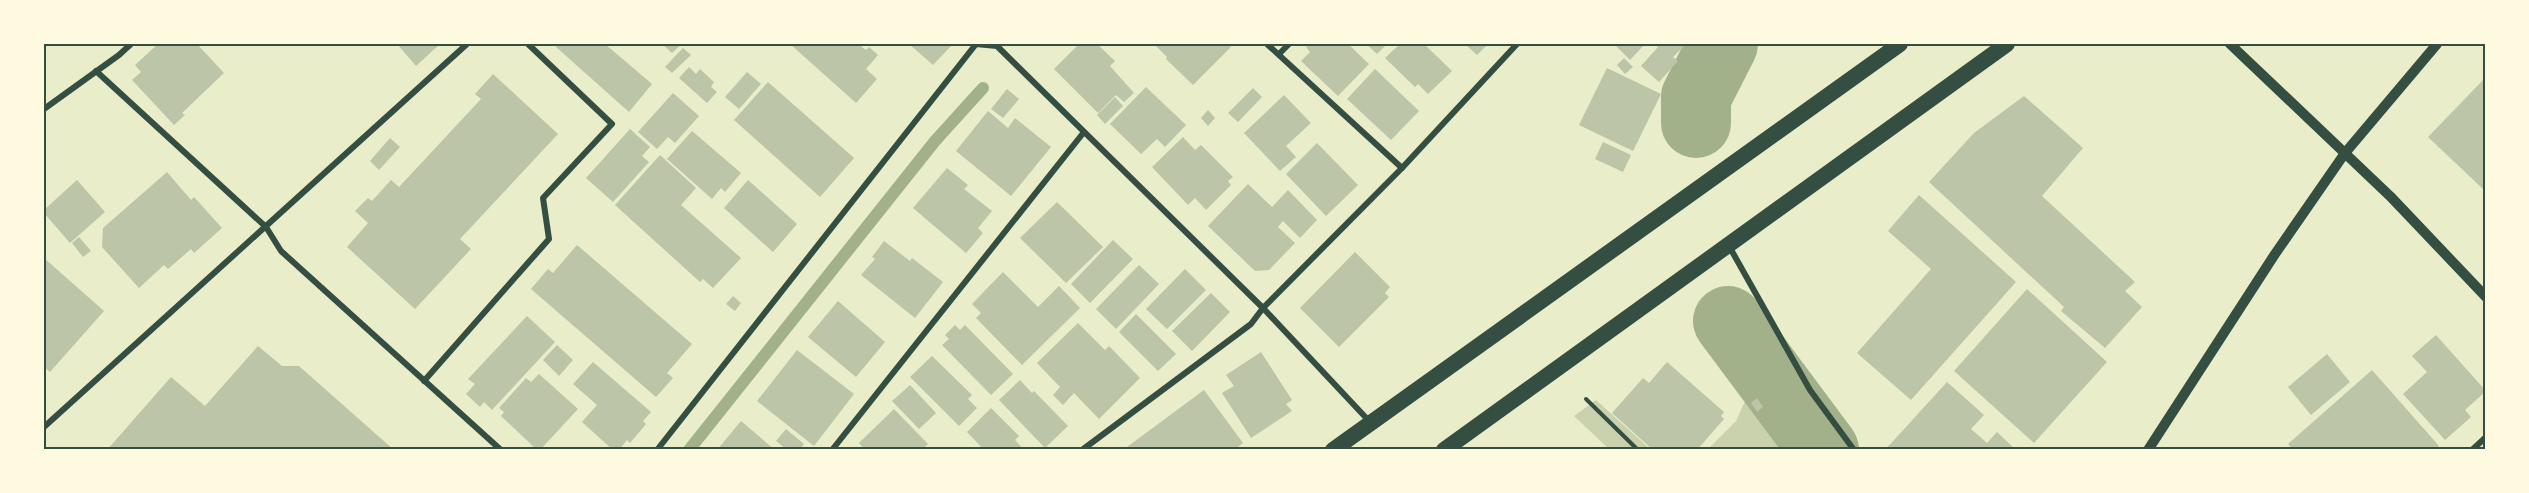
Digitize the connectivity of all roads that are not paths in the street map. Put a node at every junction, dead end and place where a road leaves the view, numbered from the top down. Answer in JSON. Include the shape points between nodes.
{"nodes":[{"id":1,"x":131,"y":44,"type":"edge"},
{"id":2,"x":467,"y":44,"type":"edge"},
{"id":3,"x":528,"y":44,"type":"edge"},
{"id":4,"x":1267,"y":44,"type":"edge"},
{"id":5,"x":1289,"y":44,"type":"edge"},
{"id":6,"x":1517,"y":44,"type":"edge"},
{"id":7,"x":1900,"y":44,"type":"edge"},
{"id":8,"x":2007,"y":44,"type":"edge"},
{"id":9,"x":2230,"y":44,"type":"edge"},
{"id":10,"x":2437,"y":44,"type":"edge"},
{"id":11,"x":1279,"y":54,"type":"junction"},
{"id":12,"x":96,"y":71,"type":"junction"},
{"id":13,"x":44,"y":109,"type":"edge"},
{"id":14,"x":1084,"y":132,"type":"junction"},
{"id":15,"x":2345,"y":153,"type":"junction"},
{"id":16,"x":1402,"y":168,"type":"junction"},
{"id":17,"x":266,"y":227,"type":"junction"},
{"id":18,"x":1728,"y":245,"type":"junction"},
{"id":19,"x":2486,"y":297,"type":"edge"},
{"id":20,"x":1263,"y":308,"type":"junction"},
{"id":21,"x":424,"y":381,"type":"junction"},
{"id":22,"x":1371,"y":423,"type":"junction"},
{"id":23,"x":44,"y":428,"type":"edge"},
{"id":24,"x":2486,"y":438,"type":"edge"},
{"id":25,"x":836,"y":448,"type":"edge"},
{"id":26,"x":501,"y":450,"type":"edge"},
{"id":27,"x":657,"y":450,"type":"edge"},
{"id":28,"x":1082,"y":450,"type":"edge"},
{"id":29,"x":1333,"y":450,"type":"edge"},
{"id":30,"x":1444,"y":450,"type":"edge"},
{"id":31,"x":1854,"y":450,"type":"edge"},
{"id":32,"x":2148,"y":450,"type":"edge"},
{"id":33,"x":2472,"y":450,"type":"edge"}],
"edges":[{"from":1,"to":12,"type":"street"},
{"from":2,"to":17,"type":"street"},
{"from":3,"to":21,"type":"street","via":[[612,124],[543,198],[549,240]]},
{"from":4,"to":11,"type":"street"},
{"from":5,"to":11,"type":"street"},
{"from":6,"to":16,"type":"street"},
{"from":7,"to":22,"type":"highway"},
{"from":8,"to":18,"type":"highway"},
{"from":9,"to":15,"type":"street"},
{"from":10,"to":15,"type":"street"},
{"from":11,"to":16,"type":"street"},
{"from":12,"to":13,"type":"street"},
{"from":12,"to":17,"type":"street"},
{"from":14,"to":20,"type":"street"},
{"from":14,"to":25,"type":"street"},
{"from":14,"to":27,"type":"street","via":[[997,46],[976,44]]},
{"from":15,"to":19,"type":"street"},
{"from":15,"to":32,"type":"street"},
{"from":16,"to":20,"type":"street"},
{"from":17,"to":21,"type":"street","via":[[281,251]]},
{"from":17,"to":23,"type":"street"},
{"from":18,"to":30,"type":"highway"},
{"from":18,"to":31,"type":"street","via":[[1810,390]]},
{"from":20,"to":22,"type":"street"},
{"from":20,"to":28,"type":"street","via":[[1251,324]]},
{"from":21,"to":26,"type":"street"},
{"from":22,"to":29,"type":"highway"},
{"from":24,"to":33,"type":"street"}]}
